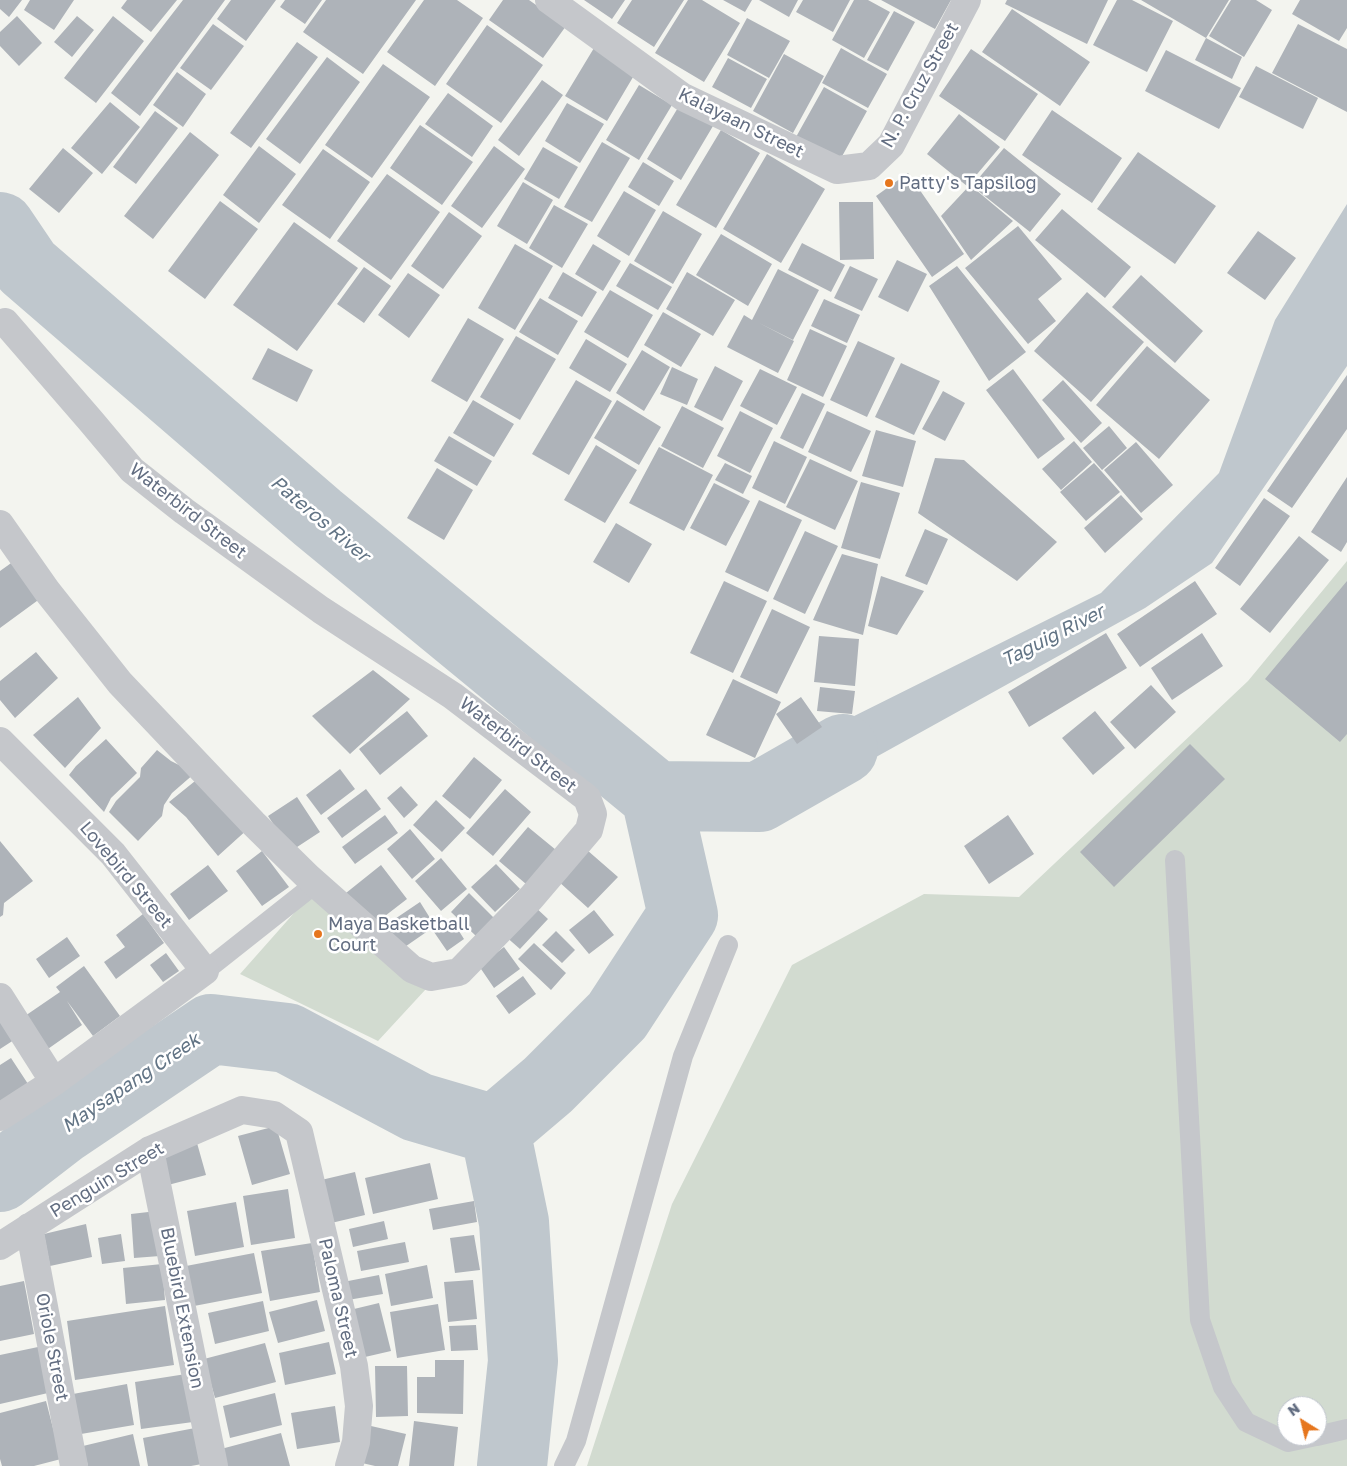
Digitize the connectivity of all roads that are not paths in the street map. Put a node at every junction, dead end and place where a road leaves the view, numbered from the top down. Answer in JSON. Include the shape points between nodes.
{"nodes":[{"id":1,"x":549,"y":0,"type":"edge"},
{"id":2,"x":967,"y":0,"type":"edge"},
{"id":3,"x":868,"y":166,"type":"joint"},
{"id":4,"x":4,"y":322,"type":"dead end"},
{"id":5,"x":0,"y":524,"type":"edge"},
{"id":6,"x":0,"y":741,"type":"edge"},
{"id":7,"x":1175,"y":860,"type":"dead end"},
{"id":8,"x":315,"y":884,"type":"junction"},
{"id":9,"x":728,"y":945,"type":"dead end"},
{"id":10,"x":205,"y":971,"type":"junction"},
{"id":11,"x":0,"y":997,"type":"edge"},
{"id":12,"x":54,"y":1082,"type":"junction"},
{"id":13,"x":0,"y":1116,"type":"edge"},
{"id":14,"x":299,"y":1132,"type":"joint"},
{"id":15,"x":150,"y":1150,"type":"junction"},
{"id":16,"x":29,"y":1227,"type":"junction"},
{"id":17,"x":0,"y":1246,"type":"edge"},
{"id":18,"x":1347,"y":1429,"type":"edge"},
{"id":19,"x":1327,"y":1434,"type":"edge"},
{"id":20,"x":1277,"y":1437,"type":"edge"},
{"id":21,"x":74,"y":1466,"type":"edge"},
{"id":22,"x":214,"y":1466,"type":"edge"},
{"id":23,"x":349,"y":1466,"type":"edge"},
{"id":24,"x":564,"y":1466,"type":"edge"}],
"edges":[{"from":1,"to":3,"type":"street","name":"Kalayaan Street","via":[[683,98],[837,170]]},
{"from":2,"to":3,"type":"street","name":"N. P. Cruz Street","via":[[890,145]]},
{"from":4,"to":8,"type":"street","name":"Waterbird Street","via":[[132,470],[184,512],[320,610],[453,696],[587,798],[592,814],[589,830],[531,898],[459,972],[431,977],[412,969]]},
{"from":5,"to":8,"type":"street","name":"Waterbird Street","via":[[47,591],[120,683],[252,823]]},
{"from":6,"to":10,"type":"street","name":"Lovebird Street","via":[[113,854]]},
{"from":7,"to":20,"type":"lane","via":[[1200,1320],[1222,1388],[1246,1422]]},
{"from":8,"to":10,"type":"lane"},
{"from":9,"to":24,"type":"lane","via":[[683,1056],[576,1441]]},
{"from":10,"to":12,"type":"street"},
{"from":11,"to":12,"type":"street"},
{"from":12,"to":13,"type":"street"},
{"from":14,"to":15,"type":"street","name":"Penguin Street","via":[[274,1115],[242,1110]]},
{"from":14,"to":23,"type":"street","name":"Paloma Street","via":[[354,1366],[359,1406],[356,1442]]},
{"from":15,"to":16,"type":"street","name":"Penguin Street"},
{"from":15,"to":22,"type":"street","name":"Bluebird Extension"},
{"from":16,"to":17,"type":"street","name":"Penguin Street"},
{"from":16,"to":21,"type":"street","name":"Oriole Street"},
{"from":18,"to":19,"type":"lane"}]}
